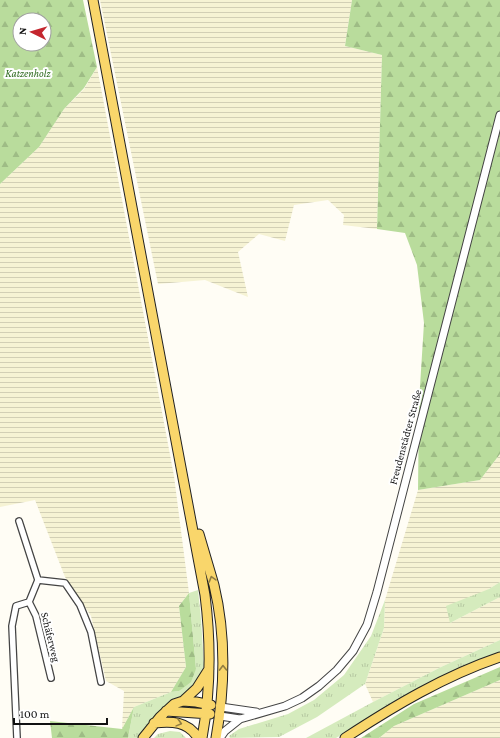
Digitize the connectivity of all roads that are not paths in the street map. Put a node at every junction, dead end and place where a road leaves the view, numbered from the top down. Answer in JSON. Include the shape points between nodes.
{"nodes":[{"id":1,"x":93,"y":0,"type":"edge"},
{"id":2,"x":500,"y":115,"type":"edge"},
{"id":3,"x":188,"y":499,"type":"junction"},
{"id":4,"x":19,"y":521,"type":"dead end"},
{"id":5,"x":38,"y":580,"type":"junction"},
{"id":6,"x":29,"y":602,"type":"junction"},
{"id":7,"x":500,"y":658,"type":"edge"},
{"id":8,"x":210,"y":668,"type":"junction"},
{"id":9,"x":51,"y":678,"type":"dead end"},
{"id":10,"x":101,"y":682,"type":"dead end"},
{"id":11,"x":183,"y":701,"type":"junction"},
{"id":12,"x":207,"y":709,"type":"junction"},
{"id":13,"x":166,"y":711,"type":"junction"},
{"id":14,"x":220,"y":711,"type":"junction"},
{"id":15,"x":260,"y":713,"type":"junction"},
{"id":16,"x":240,"y":719,"type":"junction"},
{"id":17,"x":154,"y":723,"type":"junction"},
{"id":18,"x":17,"y":738,"type":"edge"},
{"id":19,"x":143,"y":738,"type":"edge"},
{"id":20,"x":198,"y":738,"type":"edge"},
{"id":21,"x":202,"y":738,"type":"edge"},
{"id":22,"x":216,"y":738,"type":"edge"},
{"id":23,"x":220,"y":738,"type":"edge"},
{"id":24,"x":345,"y":738,"type":"edge"}],
"edges":[{"from":1,"to":3,"type":"main road"},
{"from":2,"to":15,"type":"street","name":"Freudenstädter Straße","via":[[367,625],[353,651],[320,686],[285,706]]},
{"from":3,"to":8,"type":"main road","via":[[205,595]]},
{"from":14,"to":3,"type":"main road","one_way":true,"via":[[223,648],[217,602]]},
{"from":4,"to":5,"type":"street"},
{"from":5,"to":6,"type":"street"},
{"from":5,"to":10,"type":"street","via":[[65,583],[80,604],[91,632]]},
{"from":6,"to":9,"type":"street","name":"Schäferweg","via":[[36,616]]},
{"from":6,"to":18,"type":"street","via":[[16,606],[12,626]]},
{"from":7,"to":24,"type":"main road","via":[[414,695]]},
{"from":8,"to":11,"type":"main road","via":[[197,688]]},
{"from":8,"to":12,"type":"main road"},
{"from":11,"to":12,"type":"main road"},
{"from":11,"to":13,"type":"main road"},
{"from":12,"to":13,"type":"main road"},
{"from":12,"to":14,"type":"main road"},
{"from":12,"to":21,"type":"main road"},
{"from":13,"to":17,"type":"main road"},
{"from":14,"to":15,"type":"street","name":"Freudenstädter Straße"},
{"from":14,"to":16,"type":"street","name":"Freudenstädter Straße"},
{"from":14,"to":22,"type":"main road"},
{"from":15,"to":16,"type":"street","name":"Freudenstädter Straße"},
{"from":16,"to":23,"type":"street"},
{"from":17,"to":19,"type":"main road"},
{"from":17,"to":20,"type":"main road","one_way":true,"via":[[184,724]]}]}
